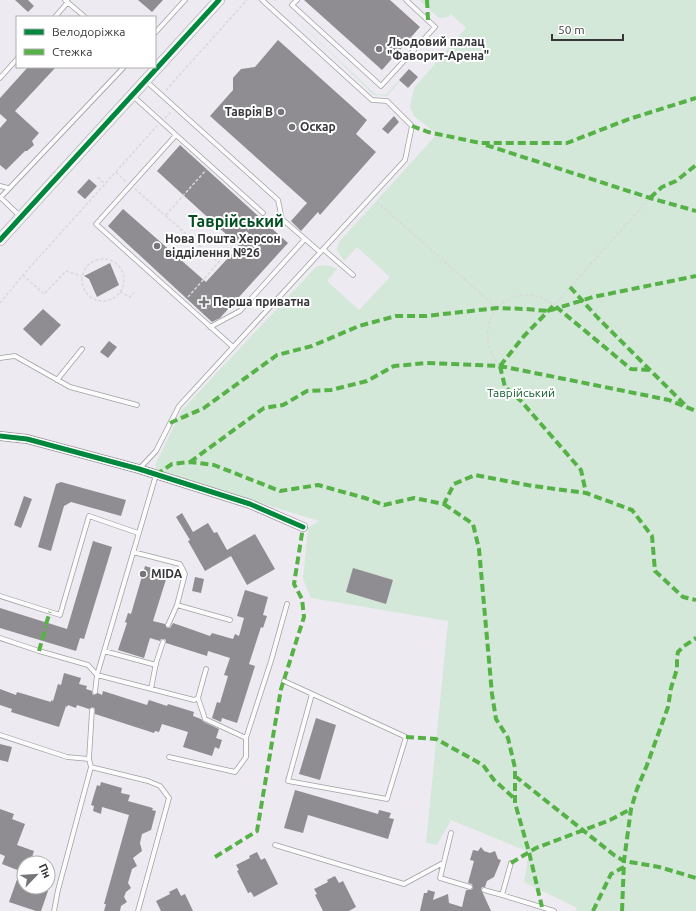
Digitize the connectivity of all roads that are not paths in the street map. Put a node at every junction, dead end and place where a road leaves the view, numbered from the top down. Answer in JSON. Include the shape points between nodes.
{"nodes":[{"id":1,"x":185,"y":0,"type":"edge"},
{"id":2,"x":219,"y":0,"type":"edge"},
{"id":3,"x":262,"y":0,"type":"edge"},
{"id":4,"x":297,"y":0,"type":"edge"},
{"id":5,"x":406,"y":0,"type":"edge"},
{"id":6,"x":66,"y":1,"type":"edge"},
{"id":7,"x":56,"y":16,"type":"edge"},
{"id":8,"x":84,"y":16,"type":"edge"},
{"id":9,"x":156,"y":32,"type":"edge"},
{"id":10,"x":16,"y":60,"type":"edge"},
{"id":11,"x":123,"y":68,"type":"edge"},
{"id":12,"x":0,"y":78,"type":"edge"},
{"id":13,"x":145,"y":81,"type":"junction"},
{"id":14,"x":132,"y":95,"type":"junction"},
{"id":15,"x":176,"y":135,"type":"junction"},
{"id":16,"x":0,"y":186,"type":"edge"},
{"id":17,"x":8,"y":188,"type":"junction"},
{"id":18,"x":0,"y":197,"type":"edge"},
{"id":19,"x":263,"y":213,"type":"road end"},
{"id":20,"x":21,"y":217,"type":"junction"},
{"id":21,"x":305,"y":239,"type":"junction"},
{"id":22,"x":0,"y":240,"type":"edge"},
{"id":23,"x":321,"y":250,"type":"junction"},
{"id":24,"x":353,"y":274,"type":"dead end"},
{"id":25,"x":210,"y":327,"type":"junction"},
{"id":26,"x":233,"y":347,"type":"junction"},
{"id":27,"x":82,"y":348,"type":"dead end"},
{"id":28,"x":0,"y":358,"type":"edge"},
{"id":29,"x":57,"y":380,"type":"junction"},
{"id":30,"x":137,"y":406,"type":"dead end"},
{"id":31,"x":0,"y":436,"type":"edge"},
{"id":32,"x":139,"y":469,"type":"junction"},
{"id":33,"x":156,"y":475,"type":"junction"},
{"id":34,"x":303,"y":527,"type":"dead end"},
{"id":35,"x":138,"y":533,"type":"junction"},
{"id":36,"x":133,"y":552,"type":"junction"},
{"id":37,"x":0,"y":596,"type":"edge"},
{"id":38,"x":286,"y":604,"type":"dead end"},
{"id":39,"x":177,"y":605,"type":"junction"},
{"id":40,"x":230,"y":620,"type":"dead end"},
{"id":41,"x":168,"y":625,"type":"dead end"},
{"id":42,"x":0,"y":638,"type":"edge"},
{"id":43,"x":163,"y":642,"type":"dead end"},
{"id":44,"x":104,"y":651,"type":"junction"},
{"id":45,"x":156,"y":665,"type":"junction"},
{"id":46,"x":206,"y":669,"type":"dead end"},
{"id":47,"x":97,"y":675,"type":"junction"},
{"id":48,"x":284,"y":681,"type":"dead end"},
{"id":49,"x":151,"y":689,"type":"junction"},
{"id":50,"x":95,"y":692,"type":"dead end"},
{"id":51,"x":312,"y":694,"type":"junction"},
{"id":52,"x":198,"y":698,"type":"junction"},
{"id":53,"x":92,"y":710,"type":"dead end"},
{"id":54,"x":0,"y":735,"type":"edge"},
{"id":55,"x":246,"y":738,"type":"junction"},
{"id":56,"x":169,"y":757,"type":"dead end"},
{"id":57,"x":90,"y":759,"type":"junction"},
{"id":58,"x":92,"y":767,"type":"junction"},
{"id":59,"x":451,"y":834,"type":"dead end"},
{"id":60,"x":275,"y":845,"type":"dead end"},
{"id":61,"x":511,"y":862,"type":"dead end"},
{"id":62,"x":444,"y":863,"type":"junction"},
{"id":63,"x":470,"y":886,"type":"dead end"},
{"id":64,"x":484,"y":890,"type":"dead end"},
{"id":65,"x":502,"y":895,"type":"junction"},
{"id":66,"x":54,"y":911,"type":"edge"},
{"id":67,"x":138,"y":911,"type":"edge"},
{"id":68,"x":554,"y":911,"type":"edge"}],
"edges":[{"from":1,"to":9,"type":"lane"},
{"from":2,"to":13,"type":"street"},
{"from":3,"to":23,"type":"lane","via":[[372,100],[387,101],[412,126],[405,160]]},
{"from":4,"to":5,"type":"lane","via":[[292,5],[381,86],[435,27]]},
{"from":6,"to":7,"type":"lane"},
{"from":6,"to":8,"type":"lane"},
{"from":10,"to":12,"type":"lane"},
{"from":11,"to":17,"type":"lane"},
{"from":13,"to":14,"type":"street"},
{"from":13,"to":21,"type":"lane","via":[[278,200],[282,219]]},
{"from":14,"to":15,"type":"lane"},
{"from":14,"to":20,"type":"street"},
{"from":15,"to":19,"type":"lane"},
{"from":15,"to":25,"type":"lane","via":[[96,224]]},
{"from":16,"to":17,"type":"lane"},
{"from":17,"to":18,"type":"lane"},
{"from":18,"to":20,"type":"lane"},
{"from":20,"to":22,"type":"street"},
{"from":21,"to":23,"type":"lane"},
{"from":21,"to":25,"type":"lane","via":[[240,311]]},
{"from":23,"to":24,"type":"lane"},
{"from":23,"to":26,"type":"lane"},
{"from":25,"to":26,"type":"lane"},
{"from":26,"to":32,"type":"lane","via":[[179,406],[156,451]]},
{"from":27,"to":29,"type":"lane"},
{"from":28,"to":29,"type":"lane","via":[[15,356]]},
{"from":29,"to":30,"type":"lane","via":[[70,387]]},
{"from":31,"to":32,"type":"street","via":[[27,439]]},
{"from":32,"to":33,"type":"street"},
{"from":33,"to":34,"type":"street","via":[[250,504]]},
{"from":33,"to":35,"type":"lane"},
{"from":35,"to":36,"type":"lane"},
{"from":35,"to":37,"type":"lane","via":[[89,516],[60,615]]},
{"from":36,"to":39,"type":"lane","via":[[180,564],[185,574]]},
{"from":36,"to":44,"type":"lane"},
{"from":38,"to":55,"type":"lane","via":[[271,662]]},
{"from":39,"to":40,"type":"lane"},
{"from":39,"to":41,"type":"lane"},
{"from":42,"to":47,"type":"lane","via":[[88,665]]},
{"from":43,"to":45,"type":"lane"},
{"from":44,"to":45,"type":"lane"},
{"from":44,"to":47,"type":"lane"},
{"from":45,"to":49,"type":"lane"},
{"from":46,"to":52,"type":"lane"},
{"from":47,"to":49,"type":"lane"},
{"from":47,"to":50,"type":"lane"},
{"from":48,"to":51,"type":"lane"},
{"from":49,"to":52,"type":"lane","via":[[194,700]]},
{"from":51,"to":51,"type":"lane","via":[[406,736],[387,799],[288,781]]},
{"from":52,"to":55,"type":"lane","via":[[205,719]]},
{"from":53,"to":57,"type":"lane"},
{"from":54,"to":57,"type":"lane","via":[[67,757]]},
{"from":55,"to":56,"type":"lane","via":[[246,757],[235,772]]},
{"from":57,"to":58,"type":"lane"},
{"from":58,"to":66,"type":"lane"},
{"from":58,"to":67,"type":"lane","via":[[148,781],[160,786],[169,798]]},
{"from":59,"to":62,"type":"lane"},
{"from":60,"to":62,"type":"lane","via":[[404,884]]},
{"from":61,"to":65,"type":"lane"},
{"from":62,"to":63,"type":"lane","via":[[440,878]]},
{"from":64,"to":65,"type":"lane"},
{"from":65,"to":68,"type":"lane"}]}
